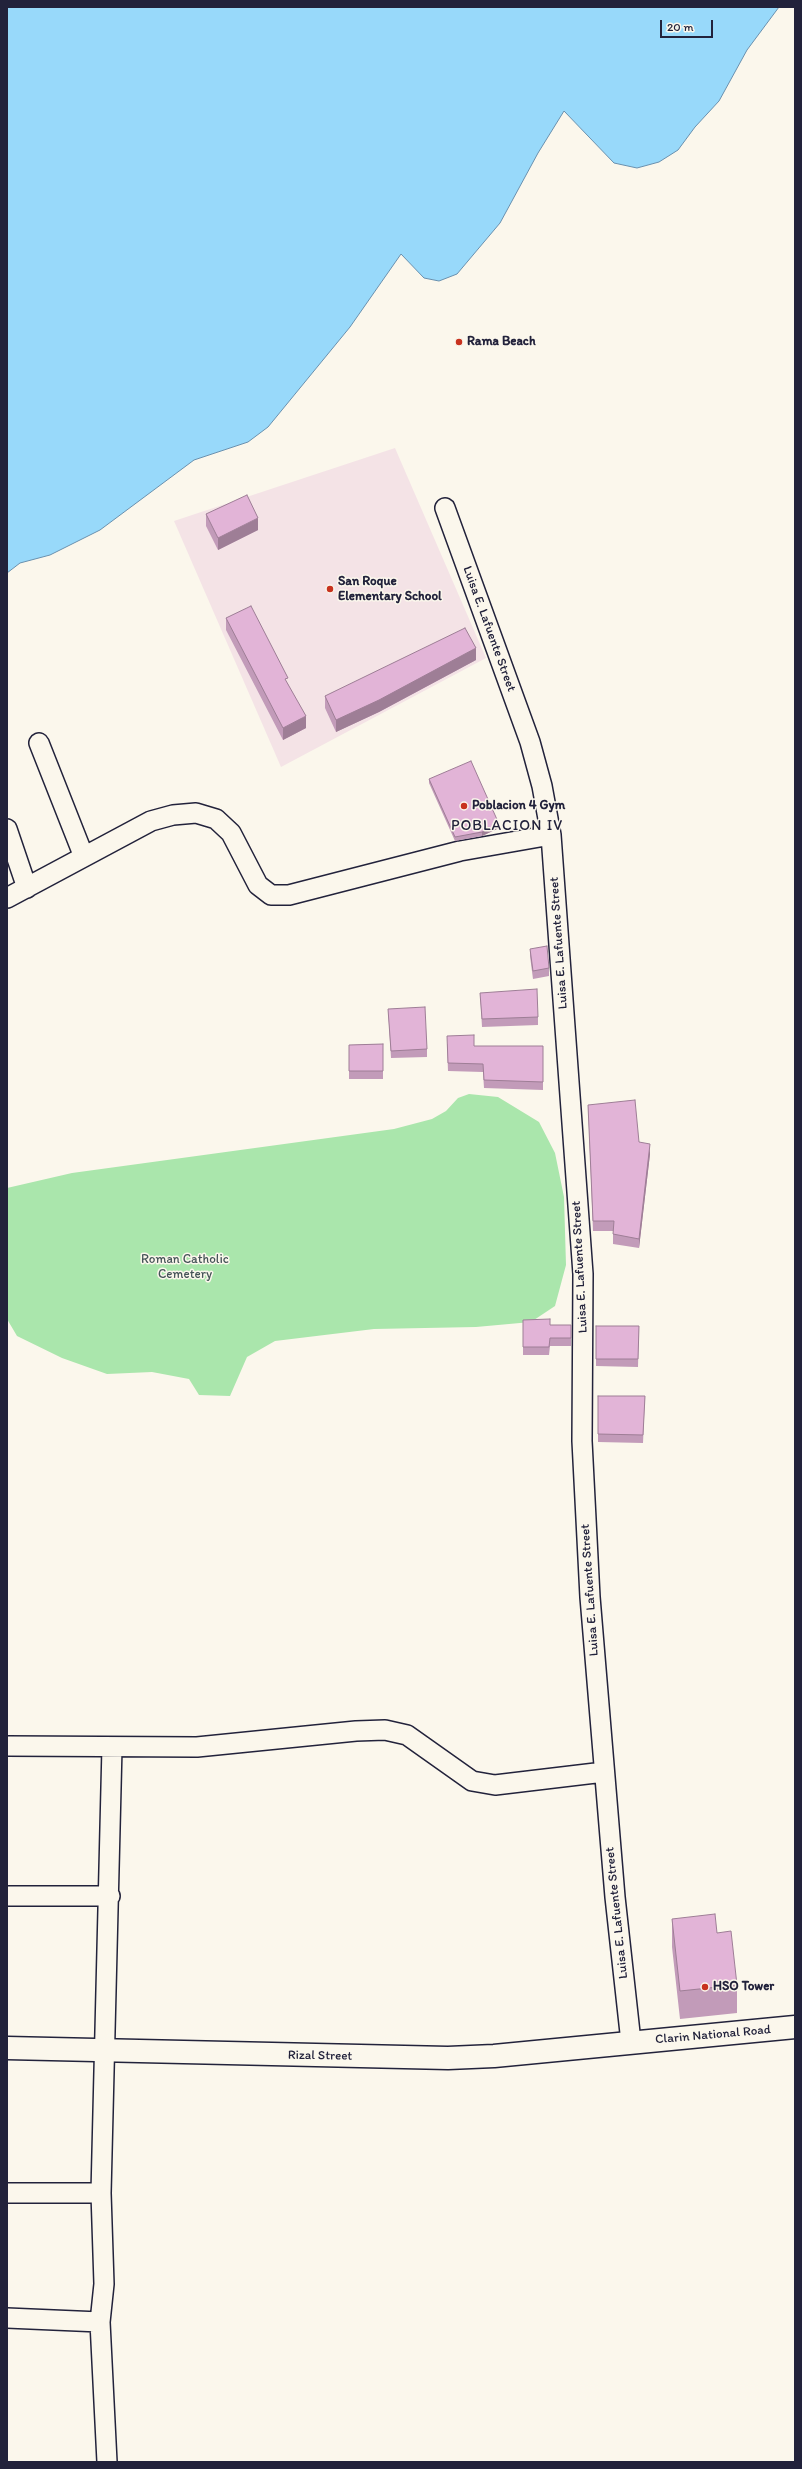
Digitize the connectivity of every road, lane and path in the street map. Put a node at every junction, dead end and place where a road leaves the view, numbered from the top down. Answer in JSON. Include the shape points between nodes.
{"nodes":[{"id":1,"x":445,"y":508,"type":"dead end"},
{"id":2,"x":39,"y":744,"type":"dead end"},
{"id":3,"x":7,"y":829,"type":"edge"},
{"id":4,"x":551,"y":835,"type":"junction"},
{"id":5,"x":84,"y":857,"type":"junction"},
{"id":6,"x":27,"y":888,"type":"junction"},
{"id":7,"x":7,"y":898,"type":"edge"},
{"id":8,"x":7,"y":1746,"type":"edge"},
{"id":9,"x":112,"y":1747,"type":"junction"},
{"id":10,"x":604,"y":1772,"type":"junction"},
{"id":11,"x":7,"y":1896,"type":"edge"},
{"id":12,"x":110,"y":1896,"type":"junction"},
{"id":13,"x":795,"y":2027,"type":"edge"},
{"id":14,"x":631,"y":2042,"type":"junction"},
{"id":15,"x":7,"y":2048,"type":"edge"},
{"id":16,"x":106,"y":2051,"type":"junction"},
{"id":17,"x":7,"y":2193,"type":"edge"},
{"id":18,"x":101,"y":2193,"type":"junction"},
{"id":19,"x":7,"y":2318,"type":"edge"},
{"id":20,"x":100,"y":2322,"type":"junction"},
{"id":21,"x":107,"y":2462,"type":"edge"}],
"edges":[{"from":1,"to":4,"type":"street","name":"Luisa E. Lafuente Street","via":[[530,742],[542,786]]},
{"from":2,"to":5,"type":"street"},
{"from":3,"to":6,"type":"street"},
{"from":4,"to":5,"type":"street","via":[[460,851],[289,895],[271,895],[258,885],[231,833],[216,819],[196,814],[173,815],[151,821]]},
{"from":4,"to":10,"type":"street","name":"Luisa E. Lafuente Street","via":[[583,1274],[582,1441],[590,1597]]},
{"from":5,"to":6,"type":"street"},
{"from":6,"to":7,"type":"street"},
{"from":8,"to":9,"type":"street"},
{"from":9,"to":10,"type":"street","via":[[197,1747],[385,1730],[407,1735],[472,1781],[495,1785]]},
{"from":9,"to":12,"type":"street"},
{"from":10,"to":14,"type":"street","name":"Luisa E. Lafuente Street"},
{"from":11,"to":12,"type":"street"},
{"from":12,"to":16,"type":"street"},
{"from":13,"to":14,"type":"main road","name":"Clarin National Road"},
{"from":14,"to":16,"type":"main road","name":"Rizal Street","via":[[494,2056],[448,2058]]},
{"from":15,"to":16,"type":"main road","name":"Rizal Street"},
{"from":16,"to":18,"type":"street"},
{"from":17,"to":18,"type":"street"},
{"from":18,"to":20,"type":"street","via":[[104,2284]]},
{"from":19,"to":20,"type":"street"},
{"from":20,"to":21,"type":"street"}]}
